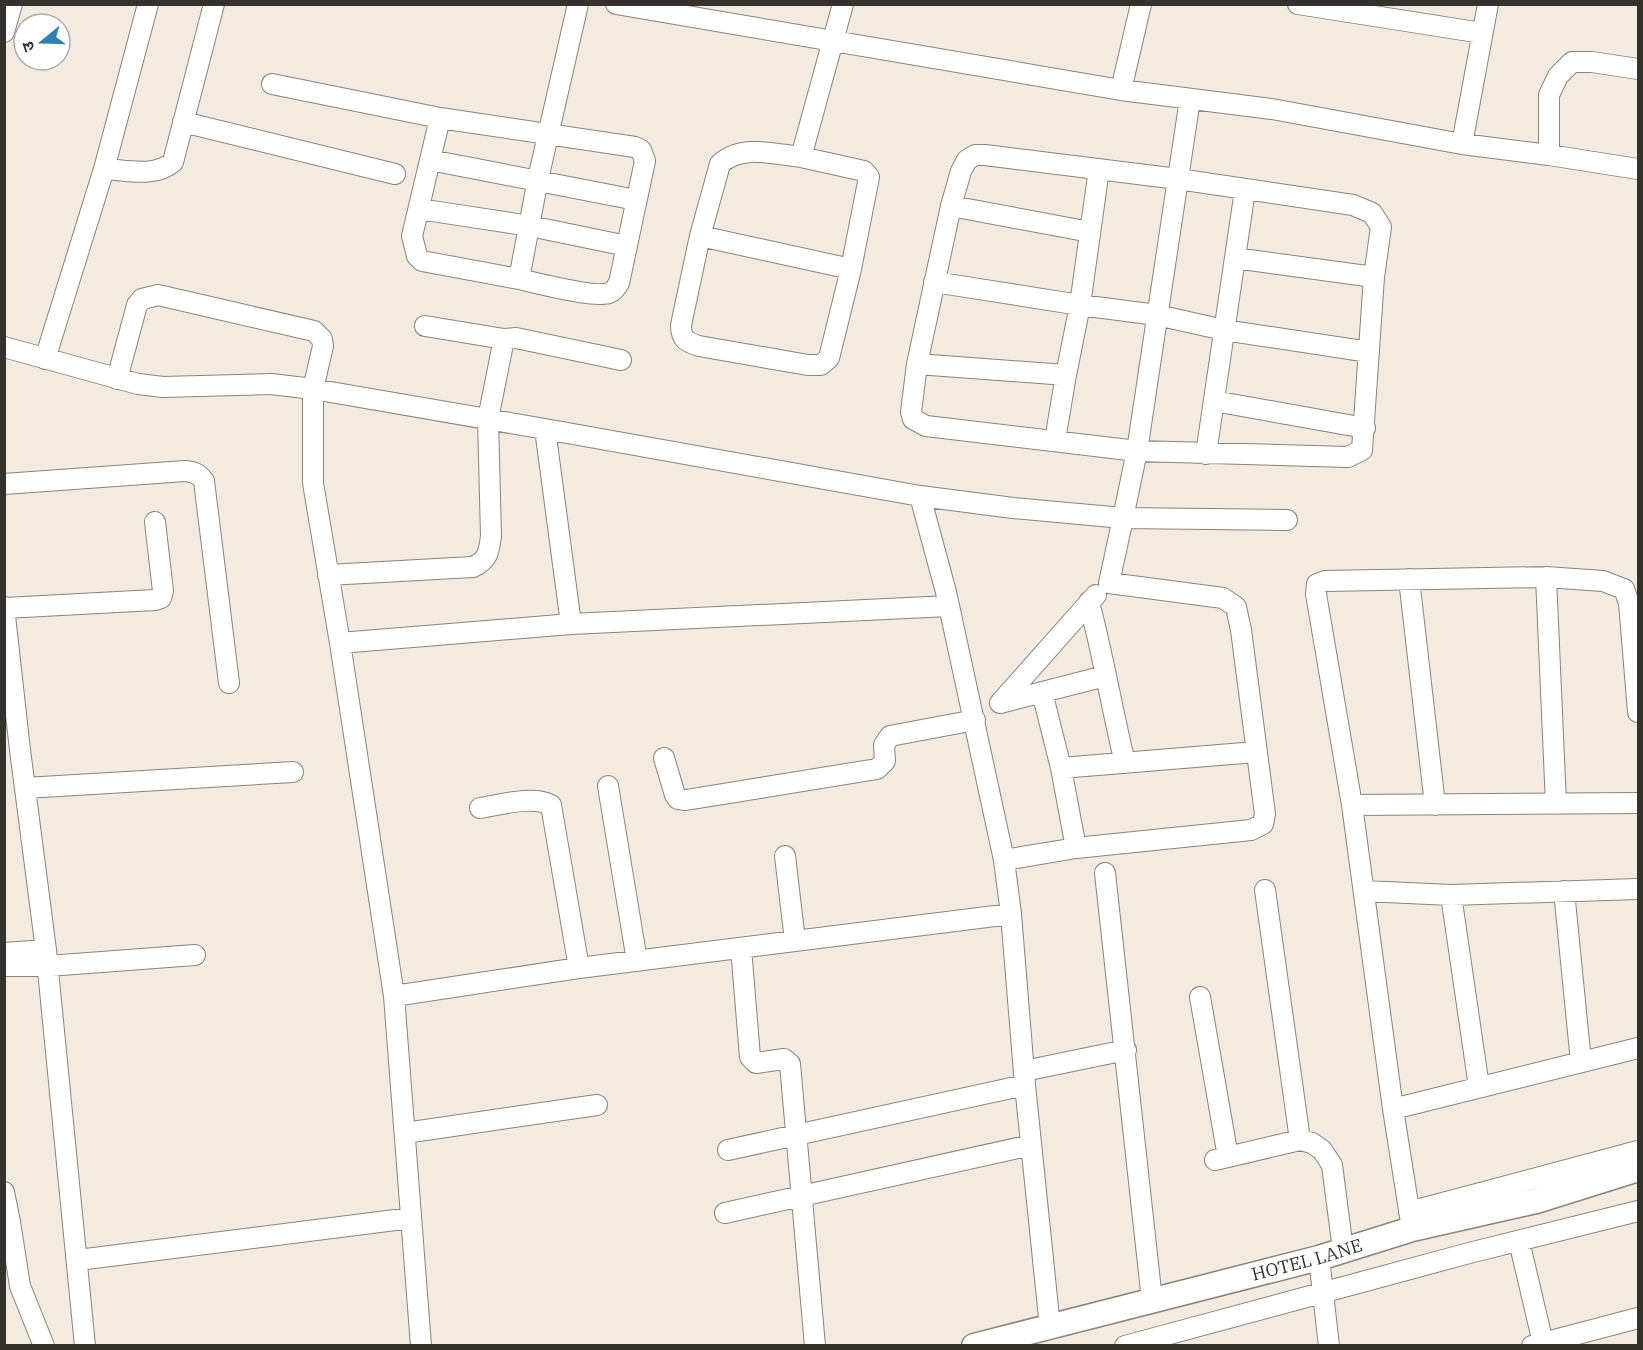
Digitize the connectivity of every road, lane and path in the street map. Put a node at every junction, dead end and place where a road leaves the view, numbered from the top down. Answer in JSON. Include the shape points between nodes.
{"nodes":[{"id":1,"x":12,"y":4,"type":"edge"},
{"id":2,"x":148,"y":4,"type":"edge"},
{"id":3,"x":214,"y":4,"type":"edge"},
{"id":4,"x":578,"y":4,"type":"edge"},
{"id":5,"x":616,"y":4,"type":"edge"},
{"id":6,"x":843,"y":4,"type":"edge"},
{"id":7,"x":1141,"y":4,"type":"edge"},
{"id":8,"x":1298,"y":4,"type":"edge"},
{"id":9,"x":1488,"y":4,"type":"edge"},
{"id":10,"x":4,"y":32,"type":"edge"},
{"id":11,"x":1482,"y":33,"type":"junction"},
{"id":12,"x":832,"y":43,"type":"junction"},
{"id":13,"x":1638,"y":69,"type":"edge"},
{"id":14,"x":272,"y":84,"type":"dead end"},
{"id":15,"x":1121,"y":90,"type":"junction"},
{"id":16,"x":1190,"y":99,"type":"junction"},
{"id":17,"x":440,"y":118,"type":"junction"},
{"id":18,"x":183,"y":122,"type":"junction"},
{"id":19,"x":548,"y":135,"type":"junction"},
{"id":20,"x":1462,"y":144,"type":"junction"},
{"id":21,"x":1549,"y":154,"type":"junction"},
{"id":22,"x":801,"y":157,"type":"junction"},
{"id":23,"x":430,"y":160,"type":"junction"},
{"id":24,"x":104,"y":169,"type":"junction"},
{"id":25,"x":1099,"y":169,"type":"junction"},
{"id":26,"x":1638,"y":169,"type":"edge"},
{"id":27,"x":395,"y":174,"type":"dead end"},
{"id":28,"x":538,"y":179,"type":"junction"},
{"id":29,"x":1178,"y":179,"type":"junction"},
{"id":30,"x":1245,"y":190,"type":"junction"},
{"id":31,"x":636,"y":200,"type":"junction"},
{"id":32,"x":951,"y":206,"type":"junction"},
{"id":33,"x":419,"y":209,"type":"junction"},
{"id":34,"x":530,"y":226,"type":"junction"},
{"id":35,"x":1090,"y":232,"type":"junction"},
{"id":36,"x":700,"y":236,"type":"junction"},
{"id":37,"x":627,"y":246,"type":"junction"},
{"id":38,"x":1235,"y":258,"type":"junction"},
{"id":39,"x":851,"y":269,"type":"junction"},
{"id":40,"x":1374,"y":277,"type":"junction"},
{"id":41,"x":519,"y":279,"type":"junction"},
{"id":42,"x":934,"y":282,"type":"junction"},
{"id":43,"x":1080,"y":305,"type":"junction"},
{"id":44,"x":1158,"y":315,"type":"junction"},
{"id":45,"x":425,"y":326,"type":"dead end"},
{"id":46,"x":1224,"y":330,"type":"junction"},
{"id":47,"x":504,"y":339,"type":"junction"},
{"id":48,"x":4,"y":347,"type":"edge"},
{"id":49,"x":1369,"y":352,"type":"junction"},
{"id":50,"x":45,"y":359,"type":"junction"},
{"id":51,"x":621,"y":360,"type":"dead end"},
{"id":52,"x":917,"y":364,"type":"junction"},
{"id":53,"x":1066,"y":375,"type":"junction"},
{"id":54,"x":117,"y":379,"type":"junction"},
{"id":55,"x":313,"y":389,"type":"junction"},
{"id":56,"x":1214,"y":402,"type":"junction"},
{"id":57,"x":488,"y":419,"type":"junction"},
{"id":58,"x":1365,"y":428,"type":"junction"},
{"id":59,"x":545,"y":429,"type":"junction"},
{"id":60,"x":1055,"y":440,"type":"junction"},
{"id":61,"x":1137,"y":451,"type":"junction"},
{"id":62,"x":1206,"y":454,"type":"junction"},
{"id":63,"x":4,"y":484,"type":"edge"},
{"id":64,"x":920,"y":496,"type":"junction"},
{"id":65,"x":1123,"y":518,"type":"junction"},
{"id":66,"x":1287,"y":520,"type":"dead end"},
{"id":67,"x":154,"y":522,"type":"dead end"},
{"id":68,"x":328,"y":575,"type":"junction"},
{"id":69,"x":1546,"y":577,"type":"junction"},
{"id":70,"x":1408,"y":579,"type":"junction"},
{"id":71,"x":1109,"y":583,"type":"junction"},
{"id":72,"x":1089,"y":602,"type":"junction"},
{"id":73,"x":949,"y":606,"type":"junction"},
{"id":74,"x":5,"y":607,"type":"edge"},
{"id":75,"x":571,"y":624,"type":"junction"},
{"id":76,"x":340,"y":643,"type":"junction"},
{"id":77,"x":1105,"y":676,"type":"junction"},
{"id":78,"x":229,"y":683,"type":"dead end"},
{"id":79,"x":1042,"y":692,"type":"junction"},
{"id":80,"x":1001,"y":702,"type":"junction"},
{"id":81,"x":1638,"y":712,"type":"edge"},
{"id":82,"x":974,"y":715,"type":"junction"},
{"id":83,"x":12,"y":751,"type":"edge"},
{"id":84,"x":1256,"y":752,"type":"junction"},
{"id":85,"x":664,"y":758,"type":"dead end"},
{"id":86,"x":1125,"y":763,"type":"junction"},
{"id":87,"x":1061,"y":768,"type":"junction"},
{"id":88,"x":293,"y":772,"type":"dead end"},
{"id":89,"x":608,"y":786,"type":"dead end"},
{"id":90,"x":25,"y":788,"type":"junction"},
{"id":91,"x":1638,"y":803,"type":"edge"},
{"id":92,"x":1556,"y":804,"type":"junction"},
{"id":93,"x":1352,"y":805,"type":"junction"},
{"id":94,"x":1435,"y":805,"type":"junction"},
{"id":95,"x":480,"y":808,"type":"dead end"},
{"id":96,"x":1076,"y":848,"type":"junction"},
{"id":97,"x":785,"y":856,"type":"dead end"},
{"id":98,"x":1004,"y":860,"type":"junction"},
{"id":99,"x":1106,"y":873,"type":"dead end"},
{"id":100,"x":1638,"y":889,"type":"edge"},
{"id":101,"x":1265,"y":890,"type":"dead end"},
{"id":102,"x":1364,"y":891,"type":"junction"},
{"id":103,"x":1564,"y":891,"type":"junction"},
{"id":104,"x":1451,"y":895,"type":"junction"},
{"id":105,"x":1011,"y":914,"type":"junction"},
{"id":106,"x":795,"y":941,"type":"junction"},
{"id":107,"x":741,"y":948,"type":"junction"},
{"id":108,"x":4,"y":952,"type":"edge"},
{"id":109,"x":195,"y":955,"type":"dead end"},
{"id":110,"x":47,"y":958,"type":"junction"},
{"id":111,"x":637,"y":961,"type":"junction"},
{"id":112,"x":4,"y":966,"type":"edge"},
{"id":113,"x":579,"y":968,"type":"junction"},
{"id":114,"x":394,"y":996,"type":"junction"},
{"id":115,"x":1200,"y":997,"type":"dead end"},
{"id":116,"x":1638,"y":1048,"type":"edge"},
{"id":117,"x":1126,"y":1050,"type":"junction"},
{"id":118,"x":1581,"y":1062,"type":"junction"},
{"id":119,"x":1024,"y":1078,"type":"junction"},
{"id":120,"x":1479,"y":1087,"type":"junction"},
{"id":121,"x":597,"y":1106,"type":"dead end"},
{"id":122,"x":1393,"y":1109,"type":"junction"},
{"id":123,"x":405,"y":1133,"type":"junction"},
{"id":124,"x":797,"y":1137,"type":"junction"},
{"id":125,"x":1300,"y":1140,"type":"junction"},
{"id":126,"x":1031,"y":1145,"type":"junction"},
{"id":127,"x":728,"y":1150,"type":"dead end"},
{"id":128,"x":1638,"y":1151,"type":"edge"},
{"id":129,"x":1638,"y":1169,"type":"edge"},
{"id":130,"x":4,"y":1192,"type":"edge"},
{"id":131,"x":802,"y":1195,"type":"junction"},
{"id":132,"x":1638,"y":1211,"type":"edge"},
{"id":133,"x":725,"y":1213,"type":"dead end"},
{"id":134,"x":411,"y":1218,"type":"junction"},
{"id":135,"x":1410,"y":1221,"type":"junction"},
{"id":136,"x":7,"y":1222,"type":"edge"},
{"id":137,"x":1519,"y":1241,"type":"junction"},
{"id":138,"x":1343,"y":1250,"type":"junction"},
{"id":139,"x":78,"y":1260,"type":"junction"},
{"id":140,"x":1321,"y":1277,"type":"junction"},
{"id":141,"x":12,"y":1288,"type":"edge"},
{"id":142,"x":1152,"y":1300,"type":"junction"},
{"id":143,"x":1638,"y":1318,"type":"edge"},
{"id":144,"x":1050,"y":1327,"type":"junction"},
{"id":145,"x":1537,"y":1344,"type":"edge"},
{"id":146,"x":44,"y":1346,"type":"edge"},
{"id":147,"x":85,"y":1346,"type":"edge"},
{"id":148,"x":420,"y":1346,"type":"edge"},
{"id":149,"x":815,"y":1346,"type":"edge"},
{"id":150,"x":974,"y":1346,"type":"edge"},
{"id":151,"x":1125,"y":1346,"type":"edge"},
{"id":152,"x":1329,"y":1346,"type":"edge"}],
"edges":[{"from":1,"to":10,"type":"street"},
{"from":2,"to":24,"type":"street"},
{"from":3,"to":18,"type":"street"},
{"from":4,"to":19,"type":"street"},
{"from":5,"to":12,"type":"street"},
{"from":6,"to":12,"type":"street"},
{"from":7,"to":15,"type":"street"},
{"from":8,"to":11,"type":"street"},
{"from":9,"to":11,"type":"street"},
{"from":11,"to":20,"type":"street"},
{"from":12,"to":15,"type":"street"},
{"from":12,"to":22,"type":"street"},
{"from":13,"to":21,"type":"street","via":[[1572,62],[1558,76],[1549,95]]},
{"from":14,"to":17,"type":"street"},
{"from":15,"to":16,"type":"street"},
{"from":16,"to":20,"type":"street","via":[[1272,109]]},
{"from":16,"to":29,"type":"street"},
{"from":17,"to":19,"type":"street"},
{"from":17,"to":23,"type":"street"},
{"from":18,"to":24,"type":"street","via":[[173,162],[166,169]]},
{"from":18,"to":27,"type":"street"},
{"from":19,"to":28,"type":"street"},
{"from":19,"to":31,"type":"street","via":[[640,150],[645,161]]},
{"from":20,"to":21,"type":"street"},
{"from":21,"to":26,"type":"street"},
{"from":22,"to":36,"type":"street","via":[[750,152],[728,156],[720,164]]},
{"from":22,"to":39,"type":"street","via":[[864,171],[869,177]]},
{"from":23,"to":28,"type":"street"},
{"from":23,"to":33,"type":"street"},
{"from":24,"to":50,"type":"street"},
{"from":25,"to":29,"type":"street"},
{"from":25,"to":32,"type":"street","via":[[975,155],[961,171]]},
{"from":25,"to":35,"type":"street"},
{"from":28,"to":31,"type":"street"},
{"from":28,"to":34,"type":"street"},
{"from":29,"to":30,"type":"street"},
{"from":29,"to":44,"type":"street"},
{"from":30,"to":38,"type":"street"},
{"from":30,"to":40,"type":"street","via":[[1353,205],[1372,213],[1382,227]]},
{"from":31,"to":37,"type":"street"},
{"from":32,"to":35,"type":"street"},
{"from":32,"to":42,"type":"street"},
{"from":33,"to":34,"type":"street"},
{"from":33,"to":41,"type":"street","via":[[412,236],[422,261]]},
{"from":34,"to":37,"type":"street"},
{"from":34,"to":41,"type":"street"},
{"from":35,"to":43,"type":"street"},
{"from":36,"to":39,"type":"street"},
{"from":36,"to":39,"type":"street","via":[[681,325],[686,342],[699,346],[821,365],[829,358]]},
{"from":37,"to":41,"type":"street","via":[[619,284],[608,294]]},
{"from":38,"to":40,"type":"street"},
{"from":38,"to":46,"type":"street"},
{"from":40,"to":49,"type":"street"},
{"from":42,"to":43,"type":"street"},
{"from":42,"to":52,"type":"street"},
{"from":43,"to":44,"type":"street"},
{"from":43,"to":53,"type":"street"},
{"from":44,"to":46,"type":"street"},
{"from":44,"to":61,"type":"street"},
{"from":45,"to":47,"type":"street"},
{"from":46,"to":49,"type":"street"},
{"from":46,"to":56,"type":"street"},
{"from":47,"to":51,"type":"street","via":[[516,338]]},
{"from":47,"to":57,"type":"street"},
{"from":48,"to":50,"type":"street"},
{"from":49,"to":58,"type":"street"},
{"from":50,"to":54,"type":"street"},
{"from":52,"to":53,"type":"street"},
{"from":52,"to":60,"type":"street","via":[[911,412],[920,424]]},
{"from":53,"to":60,"type":"street"},
{"from":54,"to":55,"type":"street","via":[[163,387],[271,384]]},
{"from":54,"to":55,"type":"street","via":[[137,305],[142,299],[158,295],[314,331],[323,346]]},
{"from":55,"to":57,"type":"street"},
{"from":55,"to":68,"type":"street","via":[[313,483]]},
{"from":56,"to":58,"type":"street"},
{"from":56,"to":62,"type":"street"},
{"from":57,"to":59,"type":"street"},
{"from":57,"to":68,"type":"street","via":[[491,536],[489,555],[483,562],[473,567]]},
{"from":58,"to":62,"type":"street","via":[[1362,450],[1348,457]]},
{"from":59,"to":64,"type":"street"},
{"from":59,"to":75,"type":"street"},
{"from":60,"to":61,"type":"street"},
{"from":61,"to":62,"type":"street"},
{"from":61,"to":65,"type":"street"},
{"from":63,"to":78,"type":"street","via":[[185,471],[199,475],[204,481]]},
{"from":64,"to":65,"type":"street"},
{"from":64,"to":73,"type":"street"},
{"from":65,"to":66,"type":"street"},
{"from":65,"to":71,"type":"street"},
{"from":67,"to":74,"type":"street","via":[[161,598]]},
{"from":68,"to":76,"type":"street"},
{"from":69,"to":70,"type":"street"},
{"from":69,"to":81,"type":"street","via":[[1603,581],[1624,589],[1629,603]]},
{"from":69,"to":92,"type":"street"},
{"from":70,"to":93,"type":"street","via":[[1325,580],[1317,584]]},
{"from":70,"to":94,"type":"street"},
{"from":71,"to":72,"type":"street"},
{"from":71,"to":84,"type":"street","via":[[1222,598],[1236,608]]},
{"from":72,"to":77,"type":"street"},
{"from":72,"to":80,"type":"street"},
{"from":73,"to":75,"type":"street"},
{"from":73,"to":82,"type":"street"},
{"from":74,"to":83,"type":"street"},
{"from":75,"to":76,"type":"street"},
{"from":76,"to":114,"type":"street"},
{"from":77,"to":79,"type":"street"},
{"from":77,"to":86,"type":"street"},
{"from":79,"to":80,"type":"street"},
{"from":79,"to":87,"type":"street"},
{"from":80,"to":82,"type":"street"},
{"from":82,"to":85,"type":"street","via":[[890,736],[884,745],[885,761],[877,769],[686,800],[675,795]]},
{"from":82,"to":98,"type":"street"},
{"from":83,"to":90,"type":"street"},
{"from":84,"to":86,"type":"street"},
{"from":84,"to":96,"type":"street","via":[[1263,824],[1251,830]]},
{"from":86,"to":87,"type":"street"},
{"from":87,"to":96,"type":"street"},
{"from":88,"to":90,"type":"street"},
{"from":89,"to":111,"type":"street"},
{"from":90,"to":110,"type":"street"},
{"from":91,"to":92,"type":"street"},
{"from":92,"to":94,"type":"street"},
{"from":93,"to":94,"type":"street"},
{"from":93,"to":102,"type":"street"},
{"from":95,"to":113,"type":"street","via":[[534,800],[551,805]]},
{"from":96,"to":98,"type":"street"},
{"from":97,"to":106,"type":"street"},
{"from":98,"to":105,"type":"street"},
{"from":99,"to":117,"type":"street"},
{"from":100,"to":103,"type":"street"},
{"from":101,"to":125,"type":"street"},
{"from":102,"to":104,"type":"street"},
{"from":102,"to":122,"type":"street"},
{"from":103,"to":104,"type":"street"},
{"from":103,"to":118,"type":"street"},
{"from":104,"to":120,"type":"street"},
{"from":105,"to":106,"type":"street"},
{"from":105,"to":119,"type":"street"},
{"from":106,"to":107,"type":"street"},
{"from":107,"to":111,"type":"street"},
{"from":107,"to":124,"type":"street","via":[[750,1057],[756,1063],[784,1059],[790,1064]]},
{"from":108,"to":110,"type":"street"},
{"from":109,"to":110,"type":"street"},
{"from":110,"to":112,"type":"street"},
{"from":110,"to":139,"type":"street"},
{"from":111,"to":113,"type":"street"},
{"from":113,"to":114,"type":"street"},
{"from":114,"to":123,"type":"street"},
{"from":115,"to":125,"type":"street","via":[[1221,1159]]},
{"from":116,"to":118,"type":"street"},
{"from":117,"to":119,"type":"street"},
{"from":117,"to":142,"type":"street"},
{"from":118,"to":120,"type":"street"},
{"from":119,"to":124,"type":"street"},
{"from":119,"to":126,"type":"street"},
{"from":120,"to":122,"type":"street"},
{"from":121,"to":123,"type":"street"},
{"from":122,"to":135,"type":"street"},
{"from":123,"to":134,"type":"street"},
{"from":124,"to":127,"type":"street"},
{"from":124,"to":131,"type":"street"},
{"from":125,"to":138,"type":"street","via":[[1322,1150],[1332,1165]]},
{"from":126,"to":131,"type":"street"},
{"from":126,"to":144,"type":"street"},
{"from":128,"to":135,"type":"street"},
{"from":129,"to":135,"type":"street","name":"HOTEL LANE","via":[[1536,1201]]},
{"from":130,"to":136,"type":"street"},
{"from":131,"to":133,"type":"street"},
{"from":131,"to":149,"type":"street"},
{"from":132,"to":137,"type":"street"},
{"from":134,"to":139,"type":"street"},
{"from":134,"to":148,"type":"street"},
{"from":135,"to":138,"type":"street","name":"HOTEL LANE"},
{"from":136,"to":141,"type":"street"},
{"from":137,"to":140,"type":"street"},
{"from":137,"to":145,"type":"street"},
{"from":138,"to":140,"type":"street","name":"HOTEL LANE"},
{"from":139,"to":147,"type":"street"},
{"from":140,"to":142,"type":"street","name":"HOTEL LANE"},
{"from":140,"to":151,"type":"street"},
{"from":140,"to":152,"type":"street"},
{"from":141,"to":146,"type":"street"},
{"from":142,"to":144,"type":"street","name":"HOTEL LANE"},
{"from":143,"to":145,"type":"street"},
{"from":144,"to":150,"type":"street","name":"HOTEL LANE"}]}
